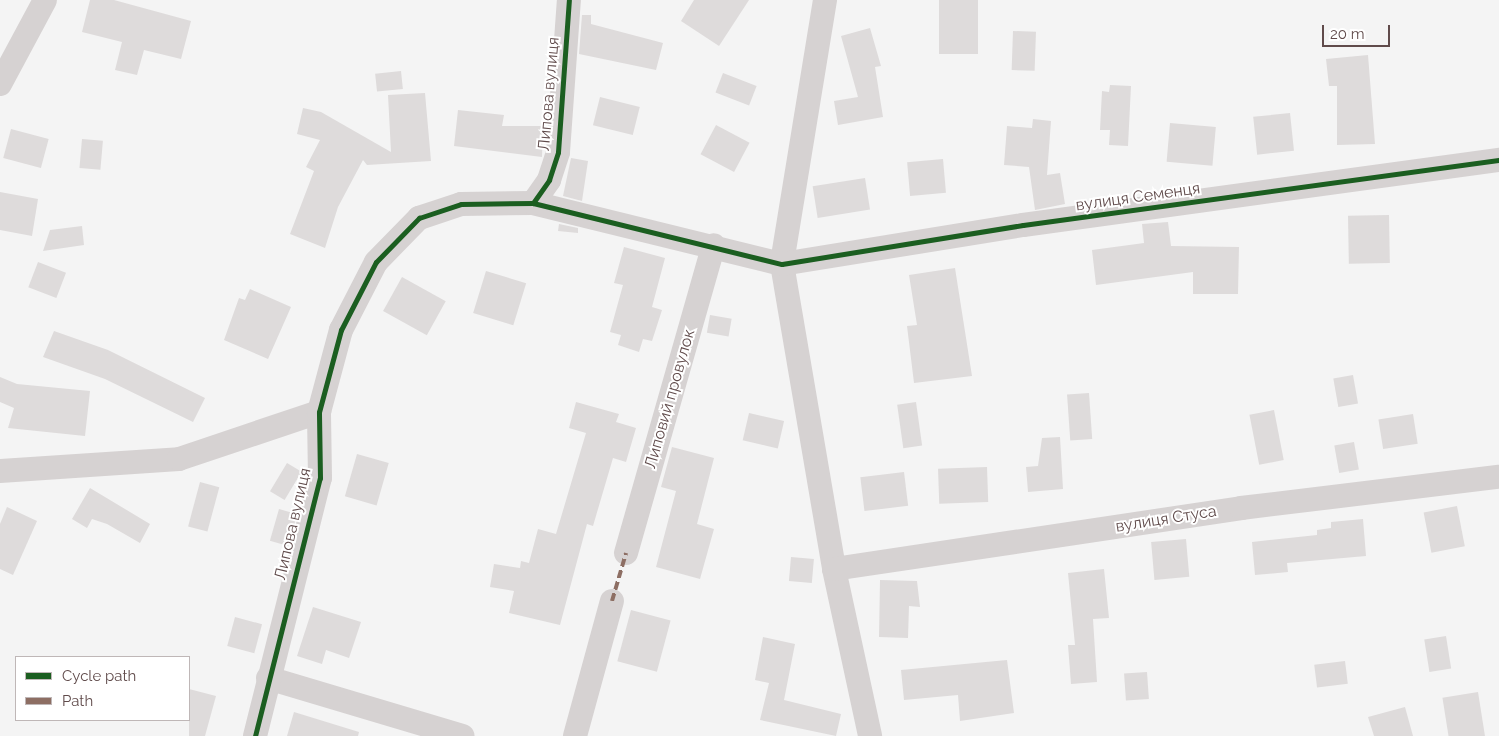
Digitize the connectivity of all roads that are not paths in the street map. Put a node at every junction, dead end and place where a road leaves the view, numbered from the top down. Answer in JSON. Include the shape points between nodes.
{"nodes":[{"id":1,"x":44,"y":0,"type":"edge"},
{"id":2,"x":569,"y":0,"type":"edge"},
{"id":3,"x":825,"y":0,"type":"edge"},
{"id":4,"x":0,"y":84,"type":"edge"},
{"id":5,"x":1499,"y":160,"type":"edge"},
{"id":6,"x":534,"y":203,"type":"junction"},
{"id":7,"x":714,"y":245,"type":"junction"},
{"id":8,"x":782,"y":264,"type":"junction"},
{"id":9,"x":319,"y":412,"type":"junction"},
{"id":10,"x":0,"y":471,"type":"edge"},
{"id":11,"x":1499,"y":477,"type":"edge"},
{"id":12,"x":626,"y":554,"type":"dead end"},
{"id":13,"x":834,"y":569,"type":"junction"},
{"id":14,"x":612,"y":601,"type":"dead end"},
{"id":15,"x":268,"y":678,"type":"junction"},
{"id":16,"x":255,"y":736,"type":"edge"},
{"id":17,"x":463,"y":736,"type":"edge"},
{"id":18,"x":575,"y":736,"type":"edge"},
{"id":19,"x":870,"y":736,"type":"edge"}],
"edges":[{"from":1,"to":4,"type":"street"},
{"from":2,"to":6,"type":"street","name":"Липова вулиця","via":[[558,152],[549,180]]},
{"from":3,"to":8,"type":"street"},
{"from":5,"to":8,"type":"street","name":"вулиця Семенця","via":[[1023,225]]},
{"from":6,"to":7,"type":"street"},
{"from":6,"to":9,"type":"street","name":"Липова вулиця","via":[[461,204],[419,218],[376,262],[341,330]]},
{"from":7,"to":8,"type":"street"},
{"from":7,"to":12,"type":"street","name":"Липовий провулок"},
{"from":8,"to":13,"type":"street"},
{"from":9,"to":10,"type":"street","via":[[179,459]]},
{"from":9,"to":15,"type":"street","name":"Липова вулиця","via":[[320,478]]},
{"from":11,"to":13,"type":"street","name":"вулиця Стуса","via":[[1241,508]]},
{"from":13,"to":19,"type":"street"},
{"from":14,"to":18,"type":"street"},
{"from":15,"to":16,"type":"street","name":"Липова вулиця"},
{"from":15,"to":17,"type":"street"}]}
